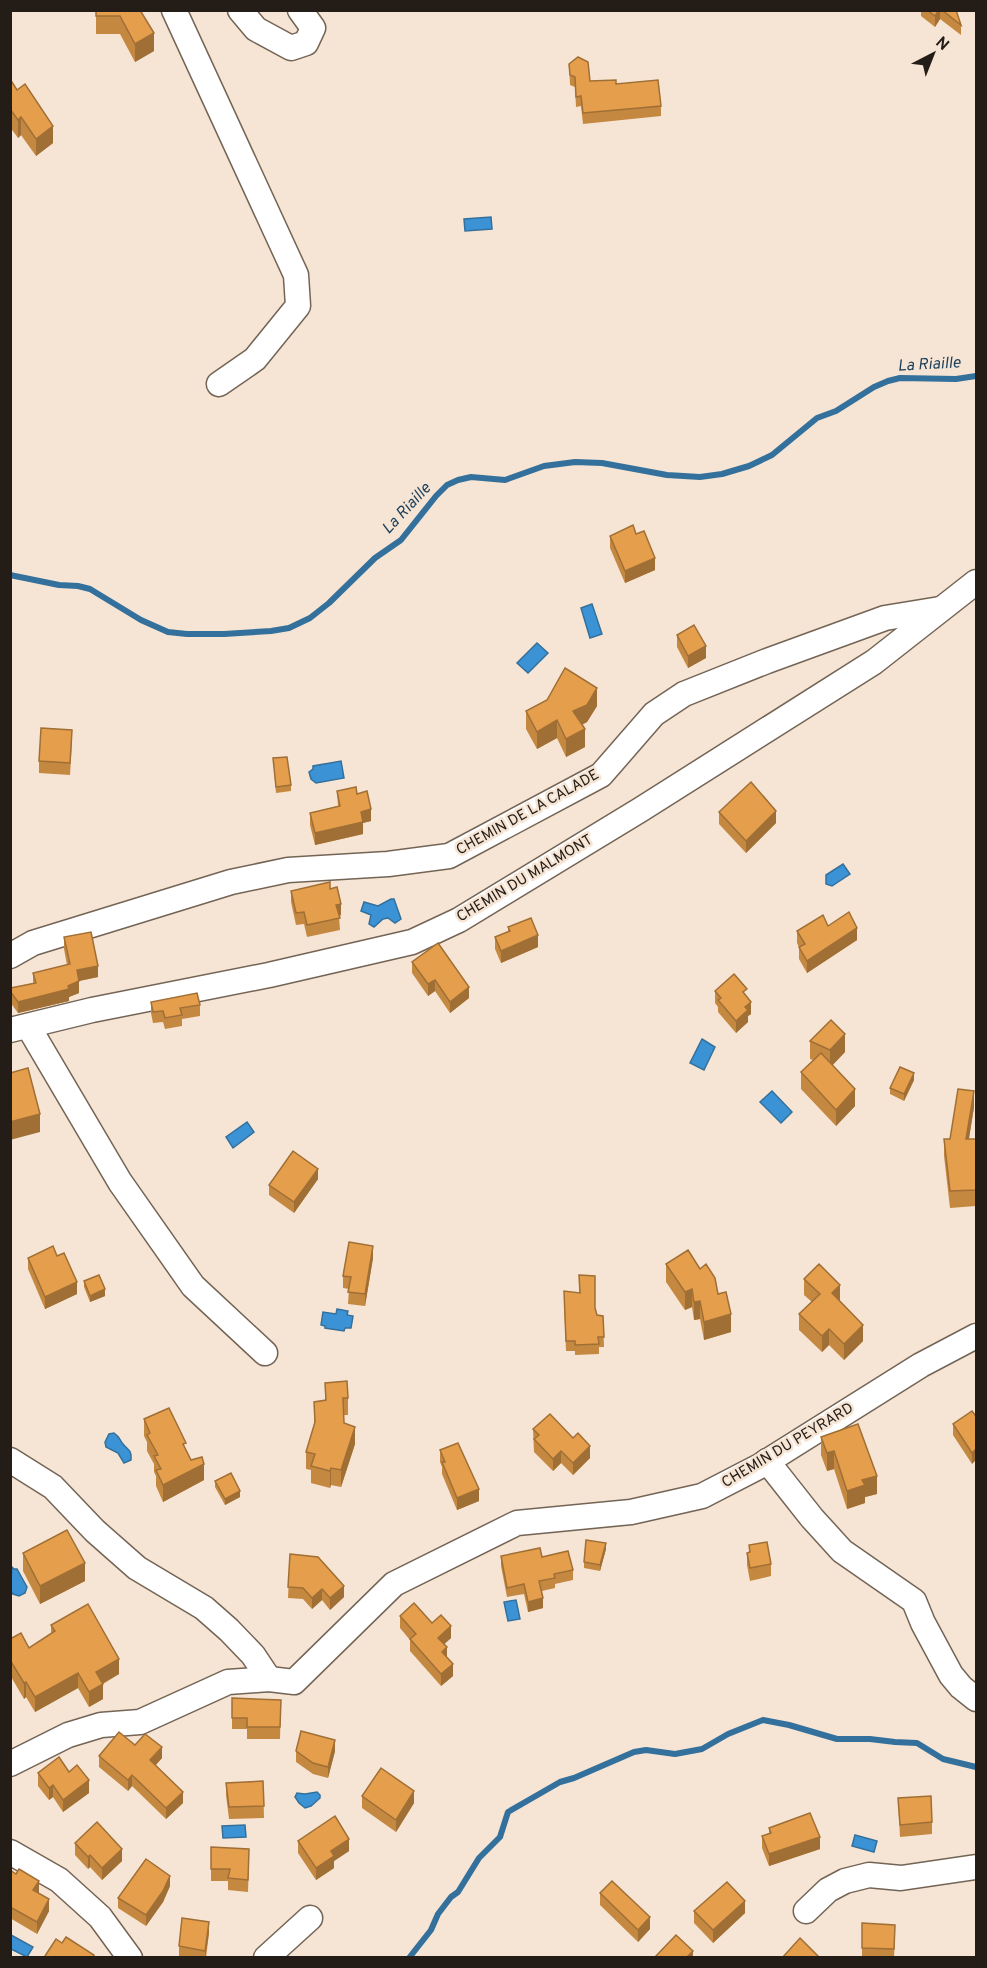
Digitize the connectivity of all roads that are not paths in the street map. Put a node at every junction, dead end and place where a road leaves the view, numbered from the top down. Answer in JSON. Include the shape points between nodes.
{"nodes":[{"id":1,"x":174,"y":10,"type":"edge"},
{"id":2,"x":240,"y":10,"type":"edge"},
{"id":3,"x":300,"y":10,"type":"edge"},
{"id":4,"x":219,"y":384,"type":"dead end"},
{"id":5,"x":976,"y":582,"type":"edge"},
{"id":6,"x":942,"y":609,"type":"junction"},
{"id":7,"x":10,"y":956,"type":"edge"},
{"id":8,"x":20,"y":1028,"type":"edge"},
{"id":9,"x":976,"y":1336,"type":"edge"},
{"id":10,"x":265,"y":1353,"type":"dead end"},
{"id":11,"x":10,"y":1460,"type":"edge"},
{"id":12,"x":767,"y":1461,"type":"junction"},
{"id":13,"x":269,"y":1679,"type":"junction"},
{"id":14,"x":976,"y":1698,"type":"edge"},
{"id":15,"x":10,"y":1764,"type":"edge"},
{"id":16,"x":10,"y":1852,"type":"edge"},
{"id":17,"x":976,"y":1867,"type":"edge"},
{"id":18,"x":806,"y":1911,"type":"dead end"},
{"id":19,"x":310,"y":1918,"type":"dead end"},
{"id":20,"x":130,"y":1958,"type":"edge"},
{"id":21,"x":266,"y":1958,"type":"edge"}],
"edges":[{"from":1,"to":4,"type":"street","via":[[296,275],[298,306],[255,359]]},
{"from":2,"to":3,"type":"street","via":[[256,29],[291,48],[306,43],[313,27]]},
{"from":5,"to":6,"type":"street","name":"CHEMIN DU MALMONT"},
{"from":6,"to":7,"type":"street","name":"CHEMIN DE LA CALADE","via":[[885,618],[684,694],[654,714],[601,775],[449,856],[288,870],[231,882],[33,943]]},
{"from":6,"to":8,"type":"street","name":"CHEMIN DU MALMONT","via":[[874,662],[650,804],[459,920],[412,942]]},
{"from":8,"to":10,"type":"street","via":[[193,1286]]},
{"from":9,"to":12,"type":"street","name":"CHEMIN DU PEYRARD","via":[[921,1365]]},
{"from":11,"to":13,"type":"street","via":[[53,1487],[137,1568],[204,1608],[253,1656]]},
{"from":12,"to":13,"type":"street","name":"CHEMIN DU PEYRARD","via":[[702,1496],[631,1512],[517,1523],[394,1584],[294,1682]]},
{"from":12,"to":14,"type":"street","via":[[842,1551],[914,1600],[951,1675]]},
{"from":13,"to":15,"type":"street","name":"CHEMIN DU PEYRARD","via":[[228,1682],[140,1722],[101,1725],[68,1735]]},
{"from":16,"to":20,"type":"street","via":[[59,1880],[100,1917]]},
{"from":17,"to":18,"type":"street","via":[[901,1878],[869,1875],[844,1881]]},
{"from":19,"to":21,"type":"street"}]}
